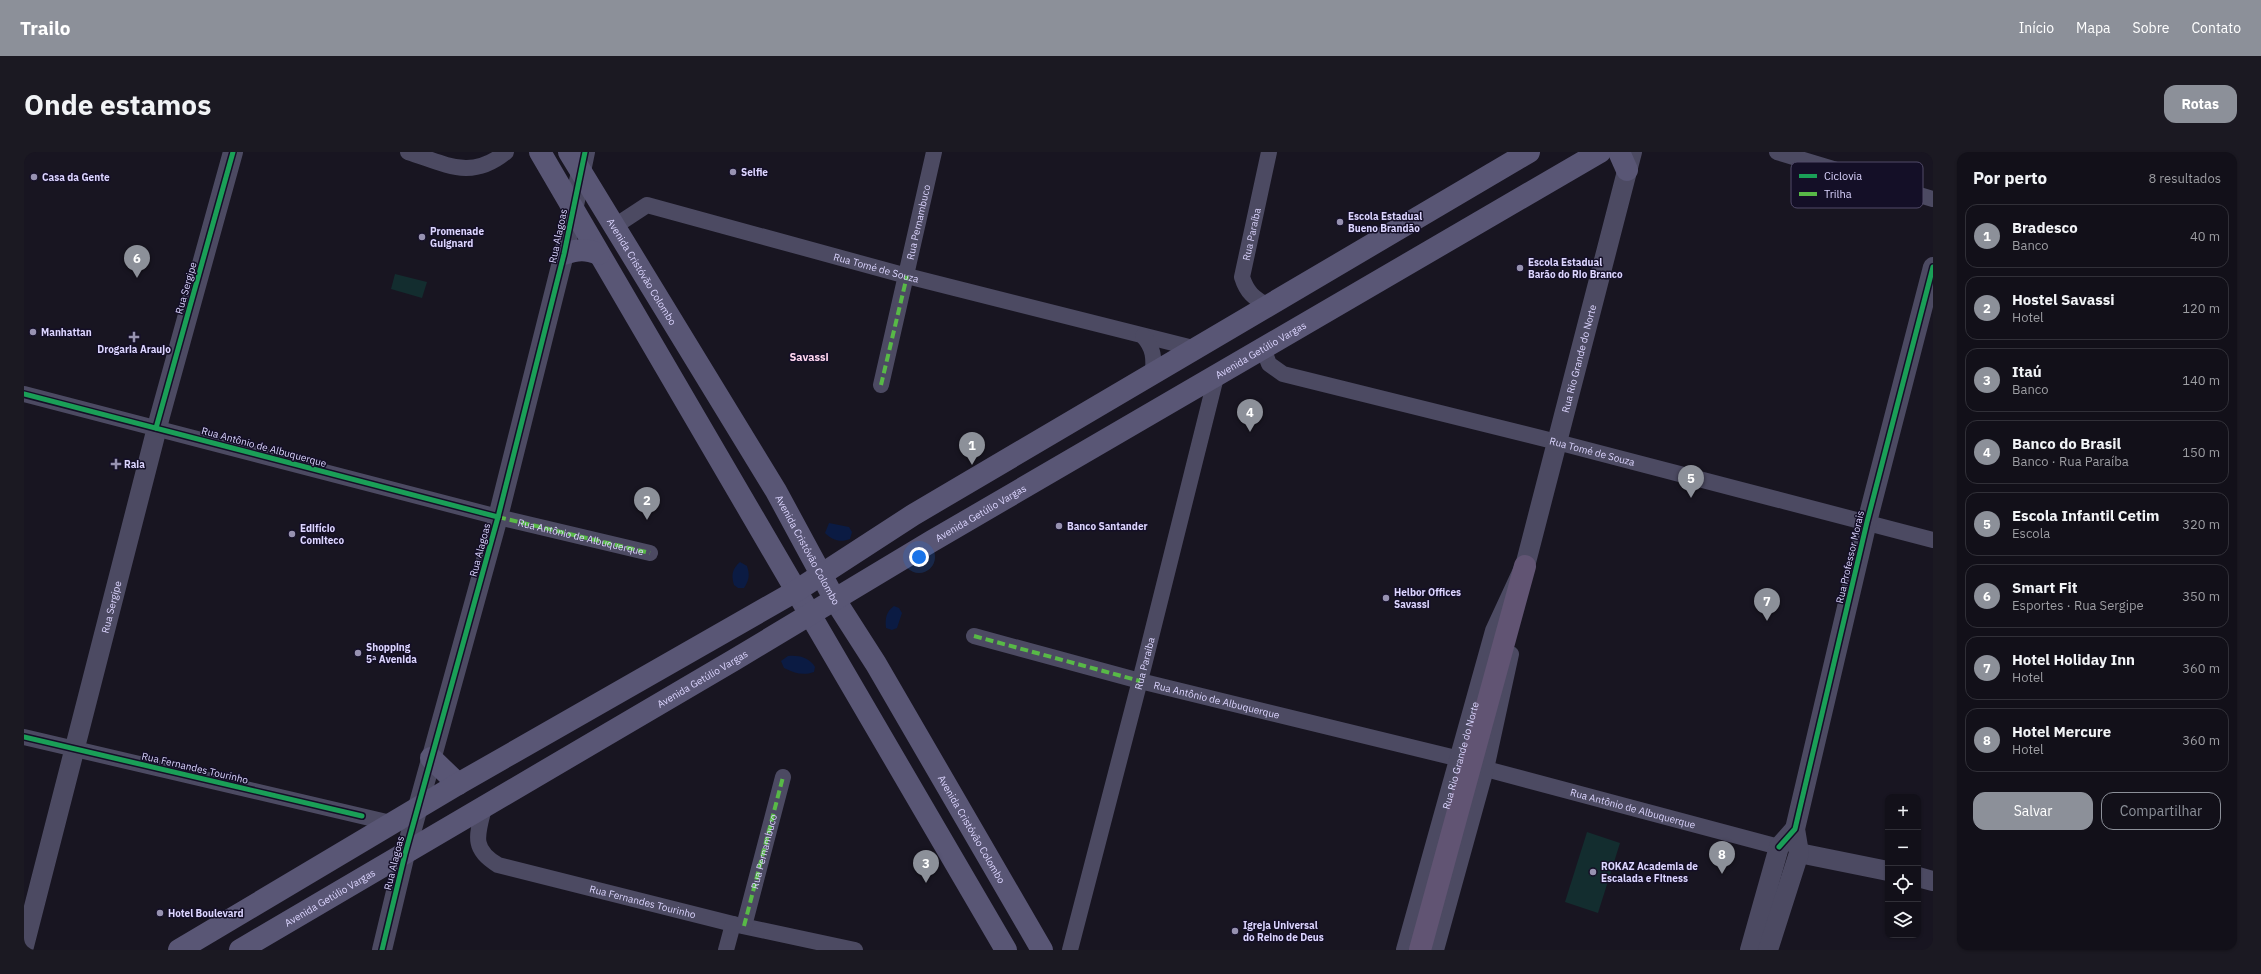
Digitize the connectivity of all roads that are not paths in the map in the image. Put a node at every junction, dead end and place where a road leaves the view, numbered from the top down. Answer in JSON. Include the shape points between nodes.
{"nodes":[{"id":1,"x":233,"y":152,"type":"edge"},
{"id":2,"x":408,"y":152,"type":"edge"},
{"id":3,"x":506,"y":152,"type":"edge"},
{"id":4,"x":540,"y":152,"type":"edge"},
{"id":5,"x":569,"y":152,"type":"edge"},
{"id":6,"x":934,"y":152,"type":"edge"},
{"id":7,"x":1269,"y":152,"type":"edge"},
{"id":8,"x":1529,"y":152,"type":"edge"},
{"id":9,"x":1600,"y":152,"type":"edge"},
{"id":10,"x":1777,"y":152,"type":"edge"},
{"id":11,"x":1626,"y":158,"type":"edge"},
{"id":12,"x":582,"y":162,"type":"edge"},
{"id":13,"x":1810,"y":162,"type":"edge"},
{"id":14,"x":1923,"y":196,"type":"edge"},
{"id":15,"x":1933,"y":199,"type":"edge"},
{"id":16,"x":573,"y":211,"type":"junction"},
{"id":17,"x":615,"y":226,"type":"junction"},
{"id":18,"x":564,"y":254,"type":"junction"},
{"id":19,"x":599,"y":254,"type":"junction"},
{"id":20,"x":1933,"y":267,"type":"edge"},
{"id":21,"x":908,"y":276,"type":"junction"},
{"id":22,"x":1268,"y":306,"type":"junction"},
{"id":23,"x":1143,"y":336,"type":"junction"},
{"id":24,"x":1263,"y":348,"type":"junction"},
{"id":25,"x":1197,"y":349,"type":"junction"},
{"id":26,"x":1153,"y":375,"type":"junction"},
{"id":27,"x":1216,"y":377,"type":"junction"},
{"id":28,"x":881,"y":385,"type":"dead end"},
{"id":29,"x":24,"y":394,"type":"edge"},
{"id":30,"x":156,"y":428,"type":"junction"},
{"id":31,"x":1557,"y":442,"type":"junction"},
{"id":32,"x":498,"y":517,"type":"junction"},
{"id":33,"x":1867,"y":522,"type":"junction"},
{"id":34,"x":1933,"y":540,"type":"edge"},
{"id":35,"x":650,"y":553,"type":"dead end"},
{"id":36,"x":1525,"y":566,"type":"junction"},
{"id":37,"x":822,"y":575,"type":"junction"},
{"id":38,"x":796,"y":591,"type":"junction"},
{"id":39,"x":835,"y":600,"type":"junction"},
{"id":40,"x":809,"y":615,"type":"junction"},
{"id":41,"x":974,"y":636,"type":"dead end"},
{"id":42,"x":1140,"y":681,"type":"junction"},
{"id":43,"x":24,"y":737,"type":"edge"},
{"id":44,"x":73,"y":749,"type":"junction"},
{"id":45,"x":432,"y":758,"type":"junction"},
{"id":46,"x":1460,"y":759,"type":"junction"},
{"id":47,"x":1486,"y":769,"type":"junction"},
{"id":48,"x":783,"y":777,"type":"dead end"},
{"id":49,"x":458,"y":784,"type":"junction"},
{"id":50,"x":426,"y":803,"type":"junction"},
{"id":51,"x":484,"y":808,"type":"junction"},
{"id":52,"x":391,"y":823,"type":"junction"},
{"id":53,"x":450,"y":827,"type":"junction"},
{"id":54,"x":1795,"y":829,"type":"junction"},
{"id":55,"x":1779,"y":847,"type":"junction"},
{"id":56,"x":1799,"y":853,"type":"junction"},
{"id":57,"x":405,"y":854,"type":"junction"},
{"id":58,"x":1885,"y":870,"type":"edge"},
{"id":59,"x":1921,"y":878,"type":"edge"},
{"id":60,"x":1933,"y":880,"type":"edge"},
{"id":61,"x":738,"y":925,"type":"junction"},
{"id":62,"x":24,"y":946,"type":"edge"},
{"id":63,"x":1000,"y":946,"type":"edge"},
{"id":64,"x":179,"y":950,"type":"edge"},
{"id":65,"x":240,"y":950,"type":"edge"},
{"id":66,"x":382,"y":950,"type":"edge"},
{"id":67,"x":726,"y":950,"type":"edge"},
{"id":68,"x":854,"y":950,"type":"edge"},
{"id":69,"x":1042,"y":950,"type":"edge"},
{"id":70,"x":1070,"y":950,"type":"edge"},
{"id":71,"x":1406,"y":950,"type":"edge"},
{"id":72,"x":1420,"y":950,"type":"edge"},
{"id":73,"x":1436,"y":950,"type":"edge"},
{"id":74,"x":1750,"y":950,"type":"edge"},
{"id":75,"x":1768,"y":950,"type":"edge"}],
"edges":[{"from":1,"to":30,"type":"street","name":"Rua Sergipe"},
{"from":2,"to":3,"type":"street","via":[[466,169],[486,166]]},
{"from":4,"to":16,"type":"main road"},
{"from":5,"to":12,"type":"main road","name":"Avenida Cristóvão Colombo"},
{"from":6,"to":21,"type":"street","name":"Rua Pernambuco"},
{"from":7,"to":22,"type":"street","name":"Rua Paraíba","via":[[1242,277],[1252,298]]},
{"from":8,"to":22,"type":"main road"},
{"from":9,"to":24,"type":"main road","name":"Avenida Getúlio Vargas"},
{"from":10,"to":13,"type":"street"},
{"from":11,"to":31,"type":"street","name":"Rua Rio Grande do Norte"},
{"from":12,"to":16,"type":"street","name":"Rua Alagoas"},
{"from":12,"to":17,"type":"main road","name":"Avenida Cristóvão Colombo"},
{"from":14,"to":15,"type":"street"},
{"from":16,"to":18,"type":"street","name":"Rua Alagoas"},
{"from":16,"to":19,"type":"main road"},
{"from":17,"to":21,"type":"street","name":"Rua Tomé de Souza","via":[[647,205]]},
{"from":17,"to":37,"type":"main road","name":"Avenida Cristóvão Colombo","via":[[772,484]]},
{"from":18,"to":19,"type":"main road","via":[[576,250]]},
{"from":18,"to":32,"type":"street","name":"Rua Alagoas"},
{"from":19,"to":38,"type":"main road"},
{"from":20,"to":33,"type":"street","name":"Rua Professor Morais"},
{"from":21,"to":23,"type":"street","name":"Rua Tomé de Souza"},
{"from":21,"to":28,"type":"street","name":"Rua Pernambuco"},
{"from":22,"to":25,"type":"main road"},
{"from":23,"to":25,"type":"street","name":"Rua Tomé de Souza"},
{"from":23,"to":26,"type":"street","via":[[1151,344],[1154,356]]},
{"from":24,"to":27,"type":"main road","name":"Avenida Getúlio Vargas"},
{"from":24,"to":31,"type":"street","name":"Rua Tomé de Souza","via":[[1269,364],[1283,374]]},
{"from":25,"to":26,"type":"main road"},
{"from":26,"to":37,"type":"main road","via":[[914,515]]},
{"from":27,"to":39,"type":"main road","name":"Avenida Getúlio Vargas"},
{"from":27,"to":42,"type":"street","name":"Rua Paraíba"},
{"from":29,"to":30,"type":"street","name":"Rua Antônio de Albuquerque"},
{"from":30,"to":32,"type":"street","name":"Rua Antônio de Albuquerque"},
{"from":30,"to":44,"type":"street","name":"Rua Sergipe"},
{"from":31,"to":33,"type":"street","name":"Rua Tomé de Souza"},
{"from":31,"to":36,"type":"street","name":"Rua Rio Grande do Norte"},
{"from":32,"to":35,"type":"street","name":"Rua Antônio de Albuquerque"},
{"from":32,"to":45,"type":"street","name":"Rua Alagoas"},
{"from":33,"to":34,"type":"street","name":"Rua Tomé de Souza"},
{"from":33,"to":54,"type":"street","name":"Rua Professor Morais"},
{"from":36,"to":46,"type":"street","name":"Rua Rio Grande do Norte","via":[[1495,631]]},
{"from":36,"to":47,"type":"street","name":"Rua Rio Grande do Norte","via":[[1515,636]]},
{"from":36,"to":72,"type":"main road"},
{"from":37,"to":38,"type":"main road"},
{"from":37,"to":39,"type":"main road","name":"Avenida Cristóvão Colombo"},
{"from":38,"to":40,"type":"main road"},
{"from":38,"to":49,"type":"main road"},
{"from":39,"to":40,"type":"main road","name":"Avenida Getúlio Vargas"},
{"from":39,"to":69,"type":"main road","name":"Avenida Cristóvão Colombo","via":[[876,664]]},
{"from":40,"to":51,"type":"main road","name":"Avenida Getúlio Vargas"},
{"from":40,"to":63,"type":"main road","via":[[870,715]]},
{"from":41,"to":42,"type":"street","name":"Rua Antônio de Albuquerque"},
{"from":42,"to":46,"type":"street","name":"Rua Antônio de Albuquerque"},
{"from":42,"to":70,"type":"street","name":"Rua Paraíba"},
{"from":43,"to":44,"type":"street","name":"Rua Fernandes Tourinho"},
{"from":44,"to":52,"type":"street","name":"Rua Fernandes Tourinho"},
{"from":44,"to":62,"type":"street","name":"Rua Sergipe"},
{"from":45,"to":49,"type":"main road"},
{"from":45,"to":50,"type":"street","name":"Rua Alagoas"},
{"from":46,"to":71,"type":"street","name":"Rua Rio Grande do Norte"},
{"from":47,"to":55,"type":"street","name":"Rua Antônio de Albuquerque"},
{"from":47,"to":73,"type":"street","name":"Rua Rio Grande do Norte"},
{"from":48,"to":61,"type":"street","name":"Rua Pernambuco"},
{"from":49,"to":50,"type":"main road"},
{"from":50,"to":52,"type":"main road"},
{"from":50,"to":53,"type":"main road","via":[[442,822]]},
{"from":50,"to":57,"type":"street","name":"Rua Alagoas"},
{"from":51,"to":53,"type":"main road","name":"Avenida Getúlio Vargas"},
{"from":51,"to":61,"type":"street","name":"Rua Fernandes Tourinho","via":[[478,830],[480,850],[486,858],[498,865]]},
{"from":52,"to":57,"type":"main road"},
{"from":52,"to":64,"type":"main road"},
{"from":53,"to":57,"type":"main road","name":"Avenida Getúlio Vargas"},
{"from":54,"to":55,"type":"street","name":"Rua Professor Morais"},
{"from":54,"to":56,"type":"street","name":"Rua Professor Morais"},
{"from":55,"to":74,"type":"street","name":"Rua Professor Morais"},
{"from":56,"to":58,"type":"street"},
{"from":56,"to":75,"type":"street","name":"Rua Professor Morais"},
{"from":57,"to":65,"type":"main road","name":"Avenida Getúlio Vargas"},
{"from":57,"to":66,"type":"street","name":"Rua Alagoas"},
{"from":59,"to":60,"type":"street"},
{"from":61,"to":67,"type":"street","name":"Rua Pernambuco"},
{"from":61,"to":68,"type":"street","name":"Rua Fernandes Tourinho"}]}
